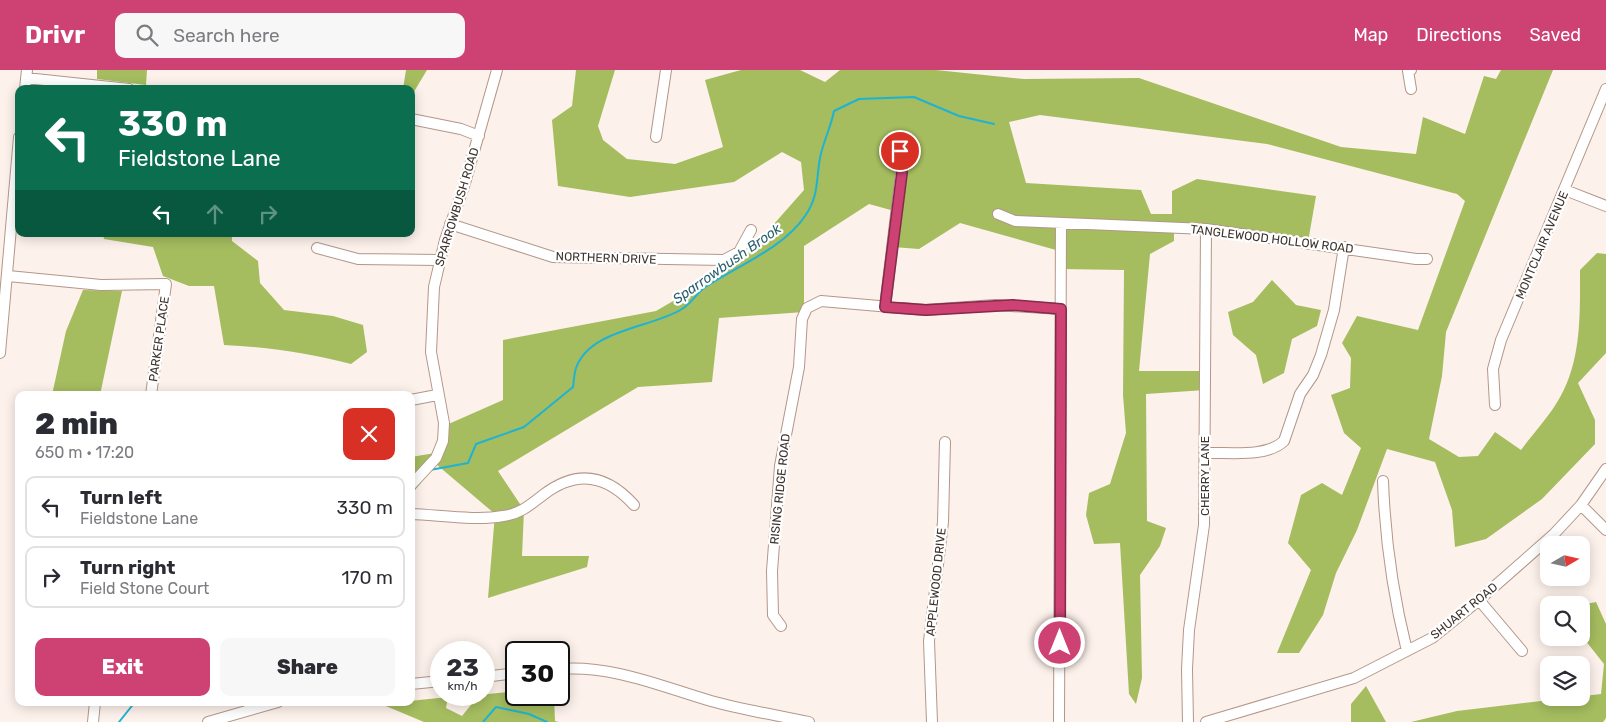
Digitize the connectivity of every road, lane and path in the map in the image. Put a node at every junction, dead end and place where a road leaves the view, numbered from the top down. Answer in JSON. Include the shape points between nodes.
{"nodes":[{"id":1,"x":497,"y":70,"type":"edge"},
{"id":2,"x":666,"y":70,"type":"edge"},
{"id":3,"x":1407,"y":70,"type":"edge"},
{"id":4,"x":27,"y":74,"type":"edge"},
{"id":5,"x":102,"y":85,"type":"edge"},
{"id":6,"x":1411,"y":89,"type":"dead end"},
{"id":7,"x":1606,"y":89,"type":"edge"},
{"id":8,"x":415,"y":121,"type":"edge"},
{"id":9,"x":479,"y":136,"type":"junction"},
{"id":10,"x":656,"y":137,"type":"dead end"},
{"id":11,"x":900,"y":151,"type":"dead end"},
{"id":12,"x":15,"y":164,"type":"edge"},
{"id":13,"x":1566,"y":190,"type":"junction"},
{"id":14,"x":1606,"y":206,"type":"edge"},
{"id":15,"x":998,"y":214,"type":"dead end"},
{"id":16,"x":450,"y":224,"type":"junction"},
{"id":17,"x":1062,"y":224,"type":"junction"},
{"id":18,"x":1206,"y":229,"type":"junction"},
{"id":19,"x":751,"y":230,"type":"dead end"},
{"id":20,"x":5,"y":232,"type":"edge"},
{"id":21,"x":1344,"y":247,"type":"junction"},
{"id":22,"x":317,"y":248,"type":"dead end"},
{"id":23,"x":1427,"y":259,"type":"dead end"},
{"id":24,"x":440,"y":260,"type":"junction"},
{"id":25,"x":8,"y":276,"type":"junction"},
{"id":26,"x":885,"y":307,"type":"junction"},
{"id":27,"x":1061,"y":309,"type":"junction"},
{"id":28,"x":0,"y":353,"type":"edge"},
{"id":29,"x":153,"y":391,"type":"edge"},
{"id":30,"x":437,"y":395,"type":"junction"},
{"id":31,"x":415,"y":399,"type":"edge"},
{"id":32,"x":1495,"y":405,"type":"dead end"},
{"id":33,"x":945,"y":442,"type":"dead end"},
{"id":34,"x":1205,"y":453,"type":"junction"},
{"id":35,"x":1606,"y":469,"type":"edge"},
{"id":36,"x":415,"y":480,"type":"edge"},
{"id":37,"x":1383,"y":482,"type":"dead end"},
{"id":38,"x":634,"y":505,"type":"dead end"},
{"id":39,"x":1581,"y":505,"type":"junction"},
{"id":40,"x":415,"y":514,"type":"edge"},
{"id":41,"x":1606,"y":530,"type":"edge"},
{"id":42,"x":1480,"y":600,"type":"junction"},
{"id":43,"x":781,"y":626,"type":"dead end"},
{"id":44,"x":1408,"y":651,"type":"junction"},
{"id":45,"x":1522,"y":651,"type":"dead end"},
{"id":46,"x":570,"y":668,"type":"edge"},
{"id":47,"x":430,"y":682,"type":"edge"},
{"id":48,"x":415,"y":684,"type":"edge"},
{"id":49,"x":95,"y":706,"type":"edge"},
{"id":50,"x":264,"y":706,"type":"edge"},
{"id":51,"x":93,"y":722,"type":"edge"},
{"id":52,"x":208,"y":722,"type":"edge"},
{"id":53,"x":809,"y":722,"type":"edge"},
{"id":54,"x":932,"y":722,"type":"edge"},
{"id":55,"x":1060,"y":722,"type":"edge"},
{"id":56,"x":1188,"y":722,"type":"edge"},
{"id":57,"x":1206,"y":722,"type":"edge"}],
"edges":[{"from":1,"to":9,"type":"street","name":"SPARROWBUSH ROAD"},
{"from":2,"to":10,"type":"street"},
{"from":3,"to":6,"type":"street"},
{"from":4,"to":5,"type":"street"},
{"from":7,"to":13,"type":"street","name":"MONTCLAIR AVENUE"},
{"from":8,"to":9,"type":"street","via":[[461,129]]},
{"from":9,"to":16,"type":"street","name":"SPARROWBUSH ROAD"},
{"from":11,"to":26,"type":"street","via":[[902,173]]},
{"from":12,"to":20,"type":"street"},
{"from":13,"to":14,"type":"street"},
{"from":13,"to":32,"type":"street","name":"MONTCLAIR AVENUE","via":[[1492,369]]},
{"from":15,"to":17,"type":"street","name":"TANGLEWOOD HOLLOW ROAD","via":[[1015,221]]},
{"from":16,"to":19,"type":"street","name":"NORTHERN DRIVE","via":[[553,257],[584,258],[724,260],[739,252]]},
{"from":16,"to":24,"type":"street","name":"SPARROWBUSH ROAD"},
{"from":17,"to":18,"type":"street","name":"TANGLEWOOD HOLLOW ROAD"},
{"from":17,"to":27,"type":"street"},
{"from":18,"to":21,"type":"street","name":"TANGLEWOOD HOLLOW ROAD"},
{"from":18,"to":34,"type":"street","name":"CHERRY LANE"},
{"from":20,"to":25,"type":"street"},
{"from":21,"to":23,"type":"street","name":"TANGLEWOOD HOLLOW ROAD"},
{"from":21,"to":34,"type":"street","via":[[1334,310],[1321,355],[1300,394],[1286,437],[1279,446],[1266,451]]},
{"from":22,"to":24,"type":"street","via":[[373,260]]},
{"from":24,"to":30,"type":"street","name":"SPARROWBUSH ROAD","via":[[434,287],[431,331]]},
{"from":25,"to":28,"type":"street"},
{"from":25,"to":29,"type":"street","name":"PARKER PLACE","via":[[101,285],[166,284]]},
{"from":26,"to":27,"type":"street","via":[[926,310],[1013,305]]},
{"from":26,"to":43,"type":"street","name":"RISING RIDGE ROAD","via":[[821,301],[807,308],[802,319],[799,367],[780,466],[772,571],[773,615]]},
{"from":27,"to":55,"type":"street"},
{"from":30,"to":31,"type":"street"},
{"from":30,"to":36,"type":"street","name":"SPARROWBUSH ROAD","via":[[444,434],[440,450]]},
{"from":33,"to":54,"type":"street","name":"APPLEWOOD DRIVE","via":[[943,522],[929,641]]},
{"from":34,"to":56,"type":"street","name":"CHERRY LANE","via":[[1202,550],[1189,630]]},
{"from":35,"to":39,"type":"street","name":"SHUART ROAD"},
{"from":37,"to":44,"type":"street","via":[[1388,550]]},
{"from":38,"to":40,"type":"street","via":[[610,484],[580,479],[550,490],[524,509],[503,516]]},
{"from":39,"to":41,"type":"street"},
{"from":39,"to":42,"type":"street","name":"SHUART ROAD","via":[[1554,534]]},
{"from":42,"to":44,"type":"street","name":"SHUART ROAD","via":[[1432,638]]},
{"from":42,"to":45,"type":"street"},
{"from":44,"to":57,"type":"street","name":"SHUART ROAD","via":[[1354,678]]},
{"from":46,"to":53,"type":"street","via":[[622,673],[715,702]]},
{"from":47,"to":48,"type":"street"},
{"from":49,"to":51,"type":"street"},
{"from":50,"to":52,"type":"street"}]}
